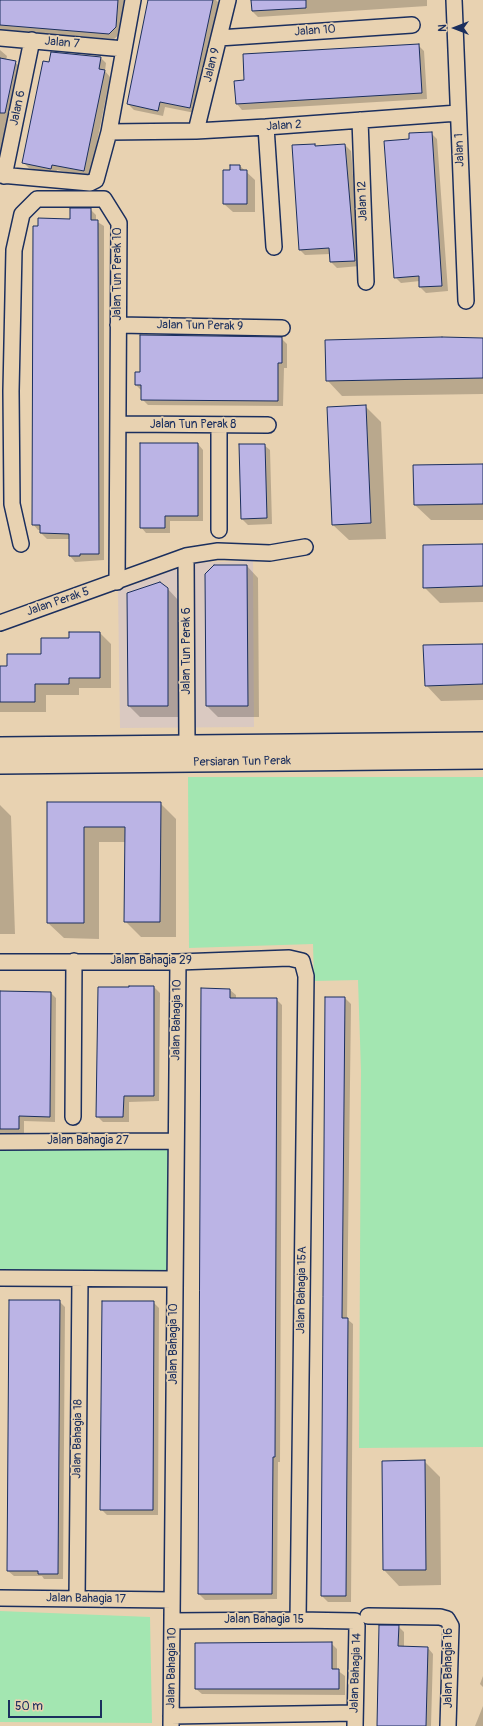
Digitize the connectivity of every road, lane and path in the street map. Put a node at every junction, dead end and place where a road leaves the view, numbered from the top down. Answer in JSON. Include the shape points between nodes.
{"nodes":[{"id":1,"x":133,"y":0,"type":"edge"},
{"id":2,"x":228,"y":0,"type":"edge"},
{"id":3,"x":454,"y":0,"type":"edge"},
{"id":4,"x":412,"y":25,"type":"dead end"},
{"id":5,"x":0,"y":38,"type":"edge"},
{"id":6,"x":219,"y":38,"type":"junction"},
{"id":7,"x":32,"y":40,"type":"junction"},
{"id":8,"x":124,"y":49,"type":"junction"},
{"id":9,"x":458,"y":113,"type":"junction"},
{"id":10,"x":360,"y":120,"type":"junction"},
{"id":11,"x":266,"y":127,"type":"junction"},
{"id":12,"x":196,"y":131,"type":"junction"},
{"id":13,"x":109,"y":132,"type":"junction"},
{"id":14,"x":2,"y":176,"type":"edge"},
{"id":15,"x":274,"y":247,"type":"dead end"},
{"id":16,"x":366,"y":282,"type":"dead end"},
{"id":17,"x":466,"y":301,"type":"dead end"},
{"id":18,"x":118,"y":325,"type":"junction"},
{"id":19,"x":282,"y":328,"type":"dead end"},
{"id":20,"x":119,"y":424,"type":"junction"},
{"id":21,"x":219,"y":425,"type":"junction"},
{"id":22,"x":268,"y":425,"type":"dead end"},
{"id":23,"x":219,"y":530,"type":"dead end"},
{"id":24,"x":21,"y":544,"type":"dead end"},
{"id":25,"x":305,"y":547,"type":"dead end"},
{"id":26,"x":186,"y":556,"type":"junction"},
{"id":27,"x":117,"y":582,"type":"junction"},
{"id":28,"x":0,"y":623,"type":"edge"},
{"id":29,"x":483,"y":742,"type":"edge"},
{"id":30,"x":187,"y":746,"type":"junction"},
{"id":31,"x":0,"y":747,"type":"edge"},
{"id":32,"x":483,"y":759,"type":"edge"},
{"id":33,"x":0,"y":764,"type":"edge"},
{"id":34,"x":74,"y":961,"type":"junction"},
{"id":35,"x":302,"y":961,"type":"joint"},
{"id":36,"x":0,"y":962,"type":"edge"},
{"id":37,"x":178,"y":962,"type":"junction"},
{"id":38,"x":73,"y":1117,"type":"dead end"},
{"id":39,"x":176,"y":1141,"type":"junction"},
{"id":40,"x":0,"y":1142,"type":"edge"},
{"id":41,"x":0,"y":1278,"type":"edge"},
{"id":42,"x":80,"y":1279,"type":"junction"},
{"id":43,"x":175,"y":1279,"type":"junction"},
{"id":44,"x":0,"y":1598,"type":"edge"},
{"id":45,"x":77,"y":1599,"type":"junction"},
{"id":46,"x":172,"y":1600,"type":"junction"},
{"id":47,"x":362,"y":1618,"type":"junction"},
{"id":48,"x":298,"y":1620,"type":"junction"},
{"id":49,"x":172,"y":1621,"type":"junction"},
{"id":50,"x":355,"y":1720,"type":"edge"},
{"id":51,"x":171,"y":1721,"type":"edge"},
{"id":52,"x":264,"y":1721,"type":"edge"},
{"id":53,"x":448,"y":1726,"type":"edge"}],
"edges":[{"from":1,"to":8,"type":"street"},
{"from":2,"to":6,"type":"street","name":"Jalan 9"},
{"from":3,"to":9,"type":"street","name":"Jalan 1"},
{"from":4,"to":6,"type":"street","name":"Jalan 10"},
{"from":5,"to":7,"type":"street","name":"Jalan 7"},
{"from":6,"to":12,"type":"street","name":"Jalan 9"},
{"from":7,"to":8,"type":"street","name":"Jalan 7"},
{"from":7,"to":14,"type":"street","name":"Jalan 6"},
{"from":8,"to":13,"type":"street"},
{"from":9,"to":10,"type":"street","name":"Jalan 2"},
{"from":9,"to":17,"type":"street","name":"Jalan 1"},
{"from":10,"to":11,"type":"street","name":"Jalan 2"},
{"from":10,"to":16,"type":"street","name":"Jalan 12"},
{"from":11,"to":12,"type":"street","name":"Jalan 2"},
{"from":11,"to":15,"type":"street"},
{"from":12,"to":13,"type":"street","name":"Jalan 2"},
{"from":13,"to":14,"type":"street","via":[[96,180],[90,183]]},
{"from":18,"to":19,"type":"street","name":"Jalan Tun Perak 9"},
{"from":18,"to":20,"type":"street","name":"Jalan Tun Perak 10"},
{"from":18,"to":24,"type":"street","name":"Jalan Tun Perak 10","via":[[119,223],[104,199],[37,199],[22,214],[14,250],[12,504]]},
{"from":20,"to":21,"type":"street","name":"Jalan Tun Perak 8"},
{"from":20,"to":27,"type":"street","name":"Jalan Tun Perak 10"},
{"from":21,"to":22,"type":"street","name":"Jalan Tun Perak 8"},
{"from":21,"to":23,"type":"street"},
{"from":25,"to":26,"type":"street","name":"Jalan Perak 5","via":[[270,553],[218,551]]},
{"from":26,"to":27,"type":"street","name":"Jalan Perak 5"},
{"from":26,"to":30,"type":"street","name":"Jalan Tun Perak 6"},
{"from":27,"to":28,"type":"street","name":"Jalan Perak 5"},
{"from":29,"to":30,"type":"street","name":"Persiaran Tun Perak"},
{"from":30,"to":31,"type":"street","name":"Persiaran Tun Perak"},
{"from":32,"to":33,"type":"street","name":"Persiaran Tun Perak"},
{"from":34,"to":36,"type":"street","name":"Jalan Bahagia 29"},
{"from":34,"to":37,"type":"street","name":"Jalan Bahagia 29"},
{"from":34,"to":38,"type":"street"},
{"from":35,"to":37,"type":"street","name":"Jalan Bahagia 29","via":[[289,958]]},
{"from":35,"to":48,"type":"street","name":"Jalan Bahagia 15A","via":[[306,976]]},
{"from":37,"to":39,"type":"street","name":"Jalan Bahagia 10"},
{"from":39,"to":40,"type":"street","name":"Jalan Bahagia 27"},
{"from":39,"to":43,"type":"street","name":"Jalan Bahagia 10"},
{"from":41,"to":42,"type":"street"},
{"from":42,"to":43,"type":"street"},
{"from":42,"to":45,"type":"street","name":"Jalan Bahagia 18"},
{"from":43,"to":46,"type":"street","name":"Jalan Bahagia 10"},
{"from":44,"to":45,"type":"street","name":"Jalan Bahagia 17"},
{"from":45,"to":46,"type":"street","name":"Jalan Bahagia 17"},
{"from":46,"to":49,"type":"street","name":"Jalan Bahagia 10"},
{"from":47,"to":48,"type":"street","name":"Jalan Bahagia 15"},
{"from":47,"to":50,"type":"street","name":"Jalan Bahagia 14","via":[[357,1626]]},
{"from":47,"to":53,"type":"street","name":"Jalan Bahagia 16","via":[[447,1619],[450,1626]]},
{"from":48,"to":49,"type":"street","name":"Jalan Bahagia 15"},
{"from":49,"to":51,"type":"street","name":"Jalan Bahagia 10"},
{"from":50,"to":52,"type":"street"},
{"from":51,"to":52,"type":"street"}]}
